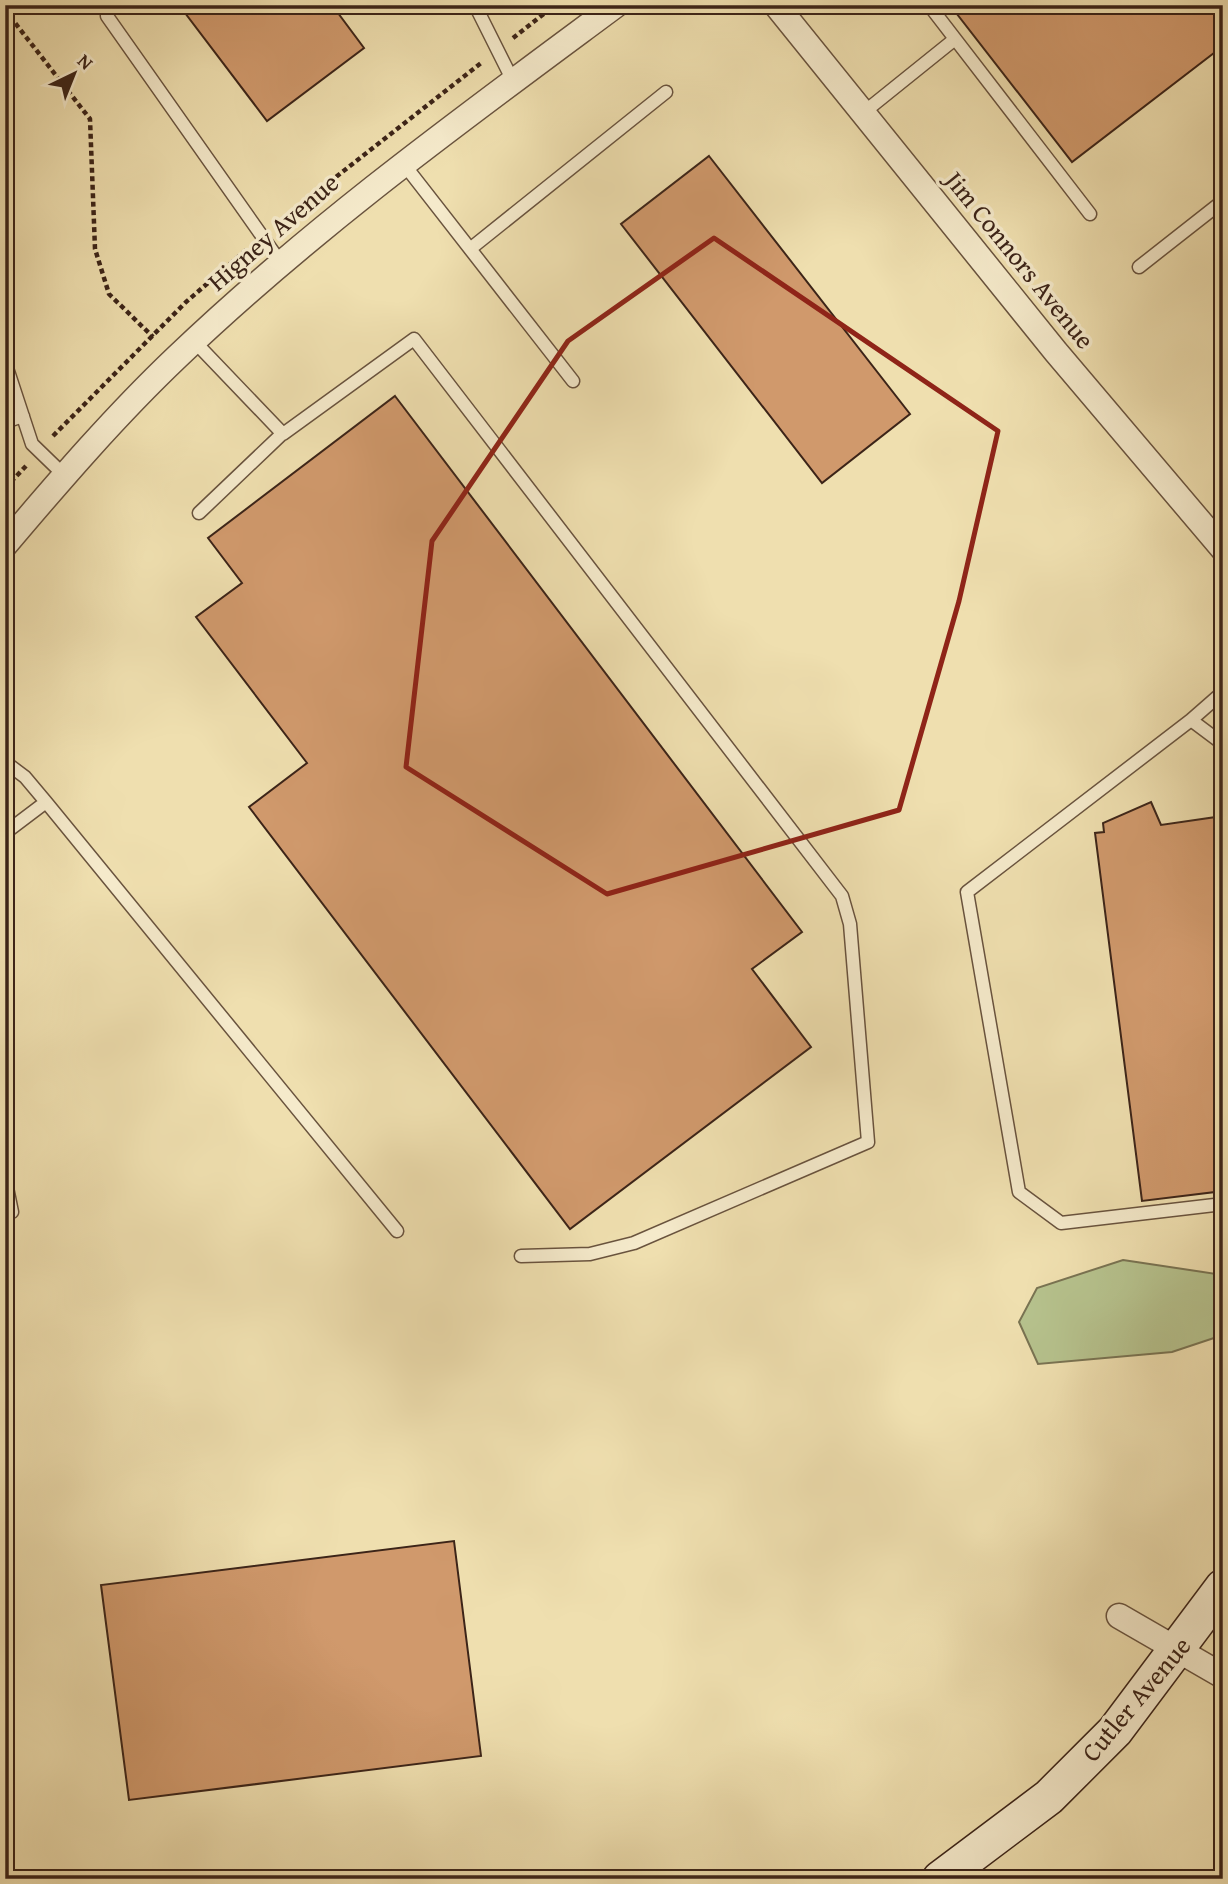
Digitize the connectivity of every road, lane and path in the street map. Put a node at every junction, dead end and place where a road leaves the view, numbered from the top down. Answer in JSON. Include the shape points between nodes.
{"nodes":[{"id":1,"x":475,"y":5,"type":"edge"},
{"id":2,"x":616,"y":5,"type":"edge"},
{"id":3,"x":776,"y":5,"type":"edge"},
{"id":4,"x":929,"y":5,"type":"edge"},
{"id":5,"x":5,"y":10,"type":"edge"},
{"id":6,"x":107,"y":16,"type":"dead end"},
{"id":7,"x":955,"y":39,"type":"junction"},
{"id":8,"x":513,"y":81,"type":"junction"},
{"id":9,"x":666,"y":93,"type":"dead end"},
{"id":10,"x":863,"y":113,"type":"junction"},
{"id":11,"x":403,"y":163,"type":"junction"},
{"id":12,"x":1223,"y":201,"type":"edge"},
{"id":13,"x":1090,"y":214,"type":"dead end"},
{"id":14,"x":470,"y":249,"type":"junction"},
{"id":15,"x":281,"y":262,"type":"junction"},
{"id":16,"x":1139,"y":267,"type":"dead end"},
{"id":17,"x":194,"y":341,"type":"junction"},
{"id":18,"x":5,"y":362,"type":"edge"},
{"id":19,"x":162,"y":372,"type":"junction"},
{"id":20,"x":573,"y":381,"type":"dead end"},
{"id":21,"x":23,"y":416,"type":"junction"},
{"id":22,"x":5,"y":422,"type":"edge"},
{"id":23,"x":283,"y":433,"type":"junction"},
{"id":24,"x":64,"y":475,"type":"junction"},
{"id":25,"x":199,"y":513,"type":"dead end"},
{"id":26,"x":5,"y":545,"type":"edge"},
{"id":27,"x":1223,"y":549,"type":"edge"},
{"id":28,"x":1223,"y":692,"type":"edge"},
{"id":29,"x":1191,"y":720,"type":"junction"},
{"id":30,"x":1223,"y":744,"type":"edge"},
{"id":31,"x":5,"y":762,"type":"edge"},
{"id":32,"x":46,"y":802,"type":"junction"},
{"id":33,"x":5,"y":833,"type":"edge"},
{"id":34,"x":5,"y":1178,"type":"edge"},
{"id":35,"x":1223,"y":1204,"type":"edge"},
{"id":36,"x":5,"y":1213,"type":"edge"},
{"id":37,"x":397,"y":1231,"type":"dead end"},
{"id":38,"x":521,"y":1256,"type":"dead end"},
{"id":39,"x":1223,"y":1587,"type":"edge"},
{"id":40,"x":1119,"y":1616,"type":"dead end"},
{"id":41,"x":1178,"y":1650,"type":"junction"},
{"id":42,"x":1223,"y":1676,"type":"edge"},
{"id":43,"x":940,"y":1879,"type":"edge"}],
"edges":[{"from":1,"to":8,"type":"lane"},
{"from":2,"to":8,"type":"street","name":"Higney Avenue"},
{"from":3,"to":10,"type":"street","name":"Jim Connors Avenue"},
{"from":4,"to":7,"type":"lane"},
{"from":5,"to":19,"type":"path","via":[[90,119],[94,249],[109,293],[152,335]]},
{"from":6,"to":15,"type":"lane"},
{"from":7,"to":10,"type":"lane"},
{"from":7,"to":13,"type":"lane"},
{"from":8,"to":11,"type":"street","name":"Higney Avenue"},
{"from":9,"to":14,"type":"lane"},
{"from":10,"to":27,"type":"street","name":"Jim Connors Avenue"},
{"from":11,"to":14,"type":"lane"},
{"from":11,"to":15,"type":"street","name":"Higney Avenue"},
{"from":12,"to":16,"type":"lane"},
{"from":14,"to":20,"type":"lane"},
{"from":15,"to":17,"type":"street","name":"Higney Avenue"},
{"from":17,"to":19,"type":"street","name":"Higney Avenue"},
{"from":17,"to":23,"type":"lane"},
{"from":18,"to":21,"type":"lane"},
{"from":19,"to":24,"type":"street","name":"Higney Avenue"},
{"from":21,"to":22,"type":"lane"},
{"from":21,"to":24,"type":"lane","via":[[32,444]]},
{"from":23,"to":25,"type":"lane"},
{"from":23,"to":38,"type":"lane","via":[[414,339],[842,896],[848,915],[868,1142],[634,1243],[590,1254]]},
{"from":24,"to":26,"type":"street","name":"Higney Avenue"},
{"from":28,"to":29,"type":"lane"},
{"from":29,"to":30,"type":"lane"},
{"from":29,"to":35,"type":"lane","via":[[967,892],[1019,1192],[1061,1223]]},
{"from":31,"to":32,"type":"lane"},
{"from":32,"to":33,"type":"lane"},
{"from":32,"to":37,"type":"lane"},
{"from":34,"to":36,"type":"lane","via":[[12,1212]]},
{"from":39,"to":41,"type":"street","name":"Cutler Avenue"},
{"from":40,"to":41,"type":"street"},
{"from":41,"to":42,"type":"street"},
{"from":41,"to":43,"type":"street","name":"Cutler Avenue","via":[[1115,1731],[1049,1797]]}]}
